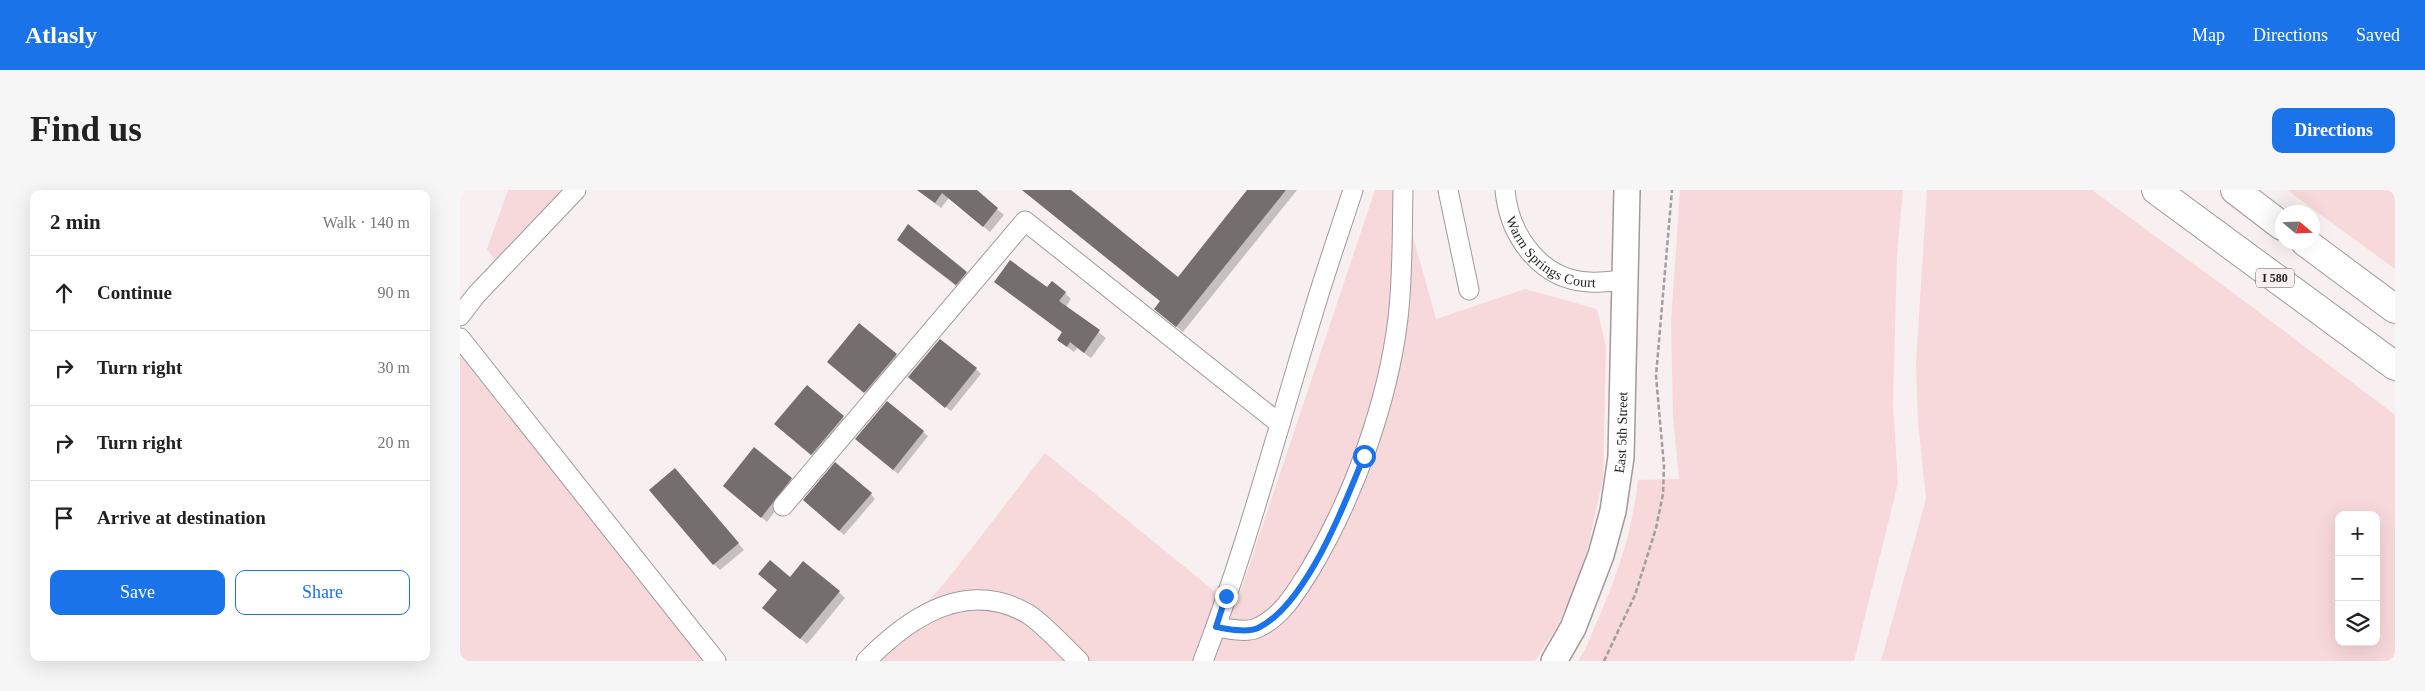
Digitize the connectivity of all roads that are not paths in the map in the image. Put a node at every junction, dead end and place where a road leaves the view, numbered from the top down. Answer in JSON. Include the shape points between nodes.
{"nodes":[{"id":1,"x":576,"y":190,"type":"edge"},
{"id":2,"x":1353,"y":190,"type":"edge"},
{"id":3,"x":1403,"y":190,"type":"edge"},
{"id":4,"x":1448,"y":190,"type":"edge"},
{"id":5,"x":1505,"y":190,"type":"edge"},
{"id":6,"x":1627,"y":190,"type":"edge"},
{"id":7,"x":2156,"y":190,"type":"edge"},
{"id":8,"x":2235,"y":190,"type":"edge"},
{"id":9,"x":2275,"y":221,"type":"edge"},
{"id":10,"x":2316,"y":250,"type":"edge"},
{"id":11,"x":1624,"y":280,"type":"junction"},
{"id":12,"x":1469,"y":290,"type":"dead end"},
{"id":13,"x":2395,"y":309,"type":"edge"},
{"id":14,"x":460,"y":316,"type":"edge"},
{"id":15,"x":460,"y":338,"type":"edge"},
{"id":16,"x":2395,"y":366,"type":"edge"},
{"id":17,"x":1280,"y":424,"type":"junction"},
{"id":18,"x":782,"y":506,"type":"dead end"},
{"id":19,"x":1216,"y":627,"type":"junction"},
{"id":20,"x":716,"y":661,"type":"edge"},
{"id":21,"x":866,"y":661,"type":"edge"},
{"id":22,"x":1079,"y":661,"type":"edge"},
{"id":23,"x":1203,"y":661,"type":"edge"},
{"id":24,"x":1554,"y":661,"type":"edge"}],
"edges":[{"from":1,"to":14,"type":"street"},
{"from":2,"to":17,"type":"street"},
{"from":3,"to":19,"type":"street","via":[[1398,319],[1387,378],[1364,456],[1344,508],[1294,595],[1273,619],[1256,629]]},
{"from":4,"to":12,"type":"street"},
{"from":5,"to":11,"type":"street","name":"Warm Springs Court","via":[[1514,227],[1530,253],[1541,263],[1553,272],[1578,281]]},
{"from":6,"to":11,"type":"main road","name":"East 5th Street"},
{"from":7,"to":16,"type":"highway","number":"I 580"},
{"from":8,"to":9,"type":"highway"},
{"from":10,"to":13,"type":"highway"},
{"from":11,"to":24,"type":"main road","name":"East 5th Street","via":[[1621,457],[1613,511],[1587,595]]},
{"from":15,"to":20,"type":"street"},
{"from":17,"to":18,"type":"street","via":[[1025,221]]},
{"from":17,"to":19,"type":"street"},
{"from":19,"to":23,"type":"street"},
{"from":21,"to":22,"type":"street","via":[[889,638],[946,604],[978,600],[1030,615]]}]}
